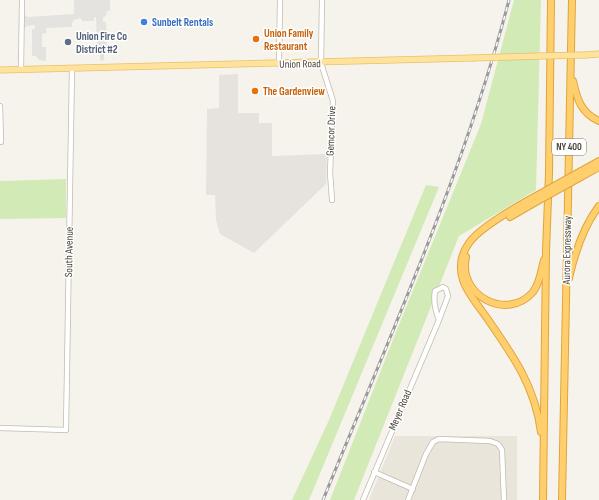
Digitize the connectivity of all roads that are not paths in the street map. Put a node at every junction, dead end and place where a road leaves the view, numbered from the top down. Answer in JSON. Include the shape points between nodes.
{"nodes":[{"id":1,"x":22,"y":0,"type":"edge"},
{"id":2,"x":280,"y":0,"type":"edge"},
{"id":3,"x":322,"y":0,"type":"edge"},
{"id":4,"x":551,"y":0,"type":"edge"},
{"id":5,"x":572,"y":0,"type":"edge"},
{"id":6,"x":599,"y":54,"type":"edge"},
{"id":7,"x":321,"y":63,"type":"junction"},
{"id":8,"x":279,"y":64,"type":"junction"},
{"id":9,"x":72,"y":68,"type":"junction"},
{"id":10,"x":0,"y":70,"type":"edge"},
{"id":11,"x":21,"y":70,"type":"junction"},
{"id":12,"x":571,"y":73,"type":"junction"},
{"id":13,"x":0,"y":106,"type":"edge"},
{"id":14,"x":599,"y":121,"type":"edge"},
{"id":15,"x":1,"y":142,"type":"dead end"},
{"id":16,"x":599,"y":161,"type":"edge"},
{"id":17,"x":599,"y":167,"type":"edge"},
{"id":18,"x":581,"y":174,"type":"junction"},
{"id":19,"x":536,"y":199,"type":"junction"},
{"id":20,"x":332,"y":200,"type":"dead end"},
{"id":21,"x":599,"y":206,"type":"edge"},
{"id":22,"x":546,"y":251,"type":"junction"},
{"id":23,"x":566,"y":293,"type":"junction"},
{"id":24,"x":439,"y":320,"type":"junction"},
{"id":25,"x":0,"y":428,"type":"edge"},
{"id":26,"x":544,"y":453,"type":"junction"},
{"id":27,"x":374,"y":472,"type":"junction"},
{"id":28,"x":413,"y":489,"type":"junction"},
{"id":29,"x":363,"y":500,"type":"edge"},
{"id":30,"x":408,"y":500,"type":"edge"},
{"id":31,"x":504,"y":500,"type":"edge"},
{"id":32,"x":543,"y":500,"type":"edge"},
{"id":33,"x":562,"y":500,"type":"edge"}],
"edges":[{"from":1,"to":11,"type":"street"},
{"from":2,"to":8,"type":"street"},
{"from":3,"to":7,"type":"street","name":"Gemcor Drive"},
{"from":4,"to":22,"type":"highway","name":"Aurora Expressway","number":"NY 400"},
{"from":5,"to":12,"type":"highway","name":"Aurora Expressway","number":"NY 400"},
{"from":6,"to":7,"type":"main road","name":"Union Road","bridge":true},
{"from":7,"to":8,"type":"main road","name":"Union Road"},
{"from":7,"to":20,"type":"street","name":"Gemcor Drive","via":[[332,101]]},
{"from":8,"to":9,"type":"main road","name":"Union Road"},
{"from":9,"to":11,"type":"main road","name":"Union Road"},
{"from":9,"to":25,"type":"street","name":"South Avenue","via":[[66,430]]},
{"from":10,"to":11,"type":"main road","name":"Union Road"},
{"from":12,"to":14,"type":"highway","via":[[580,106]]},
{"from":12,"to":23,"type":"highway","name":"Aurora Expressway","number":"NY 400"},
{"from":13,"to":15,"type":"street"},
{"from":16,"to":18,"type":"highway"},
{"from":17,"to":18,"type":"highway"},
{"from":18,"to":19,"type":"highway","bridge":true},
{"from":19,"to":22,"type":"highway","via":[[485,231],[470,246],[465,273],[480,297],[502,305],[514,304],[526,298],[538,284]]},
{"from":19,"to":26,"type":"highway","via":[[474,236],[466,247],[461,264],[463,282],[517,363],[532,391],[539,415]]},
{"from":21,"to":23,"type":"highway","via":[[576,249]]},
{"from":22,"to":26,"type":"highway","name":"Aurora Expressway","number":"NY 400"},
{"from":23,"to":33,"type":"highway","name":"Aurora Expressway","number":"NY 400"},
{"from":24,"to":24,"type":"street","name":"Meyer Road","via":[[434,298],[435,291],[442,287],[446,289],[448,296]]},
{"from":24,"to":27,"type":"street","name":"Meyer Road"},
{"from":26,"to":32,"type":"highway","name":"Aurora Expressway","number":"NY 400"},
{"from":27,"to":28,"type":"street"},
{"from":27,"to":29,"type":"street","name":"Meyer Road"},
{"from":28,"to":30,"type":"street"},
{"from":28,"to":31,"type":"street","via":[[433,442],[439,439],[490,440],[498,444],[502,450]]}]}
